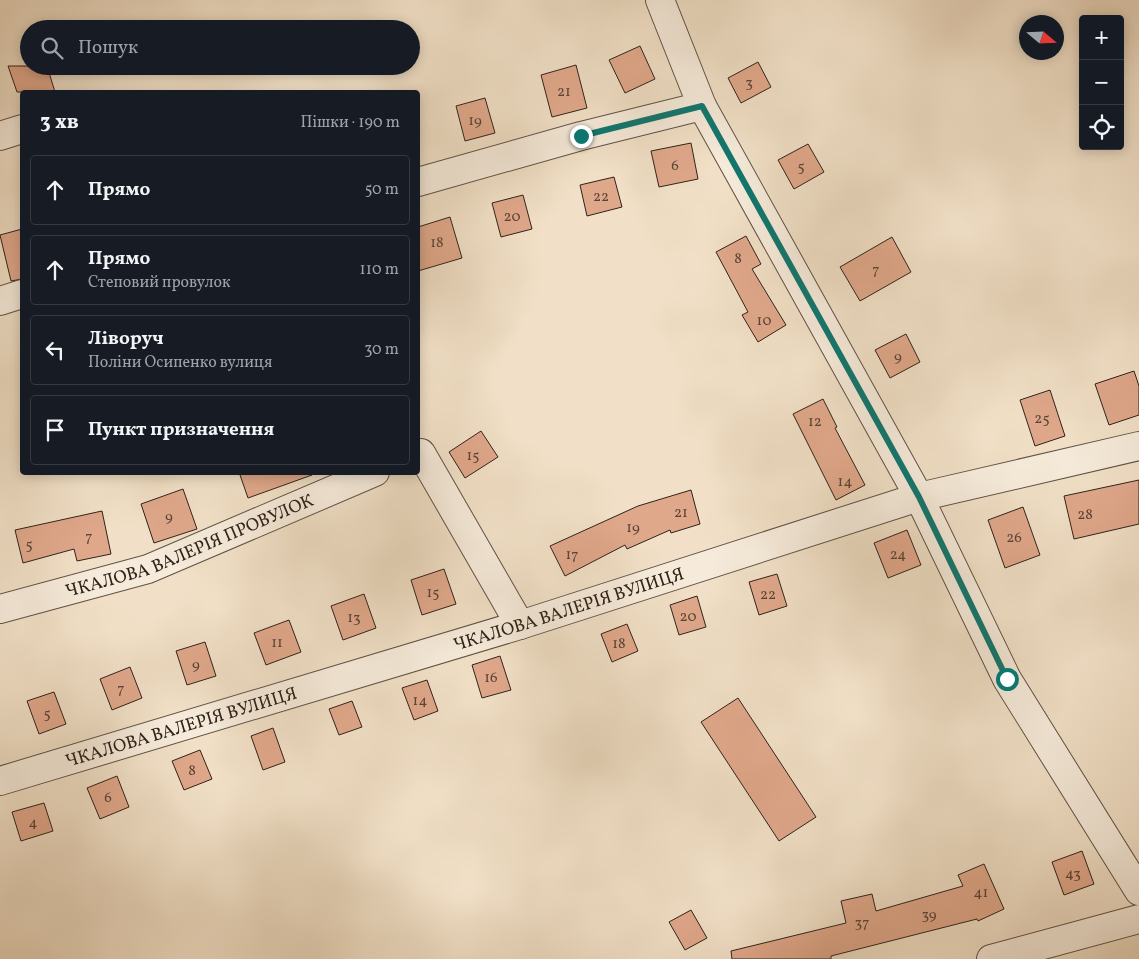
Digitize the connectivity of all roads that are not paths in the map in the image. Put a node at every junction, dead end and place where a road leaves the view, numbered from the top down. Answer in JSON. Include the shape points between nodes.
{"nodes":[{"id":1,"x":660,"y":0,"type":"edge"},
{"id":2,"x":702,"y":106,"type":"junction"},
{"id":3,"x":20,"y":129,"type":"edge"},
{"id":4,"x":0,"y":136,"type":"edge"},
{"id":5,"x":420,"y":181,"type":"edge"},
{"id":6,"x":20,"y":295,"type":"edge"},
{"id":7,"x":0,"y":301,"type":"edge"},
{"id":8,"x":1139,"y":446,"type":"edge"},
{"id":9,"x":420,"y":453,"type":"edge"},
{"id":10,"x":368,"y":475,"type":"edge"},
{"id":11,"x":919,"y":497,"type":"junction"},
{"id":12,"x":0,"y":609,"type":"edge"},
{"id":13,"x":520,"y":625,"type":"junction"},
{"id":14,"x":0,"y":781,"type":"edge"},
{"id":15,"x":1139,"y":891,"type":"edge"},
{"id":16,"x":1139,"y":919,"type":"edge"},
{"id":17,"x":990,"y":959,"type":"edge"}],
"edges":[{"from":1,"to":2,"type":"street"},
{"from":2,"to":5,"type":"street"},
{"from":2,"to":11,"type":"street"},
{"from":3,"to":4,"type":"street"},
{"from":6,"to":7,"type":"street"},
{"from":8,"to":11,"type":"street","name":"ЧКАЛОВА ВАЛЕРІЯ ВУЛИЦЯ"},
{"from":9,"to":13,"type":"street"},
{"from":10,"to":12,"type":"street","name":"ЧКАЛОВА ВАЛЕРІЯ ПРОВУЛОК","via":[[148,569]]},
{"from":11,"to":13,"type":"street","name":"ЧКАЛОВА ВАЛЕРІЯ ВУЛИЦЯ"},
{"from":11,"to":15,"type":"street","via":[[1007,679]]},
{"from":13,"to":14,"type":"street","name":"ЧКАЛОВА ВАЛЕРІЯ ВУЛИЦЯ"},
{"from":16,"to":17,"type":"street"}]}
